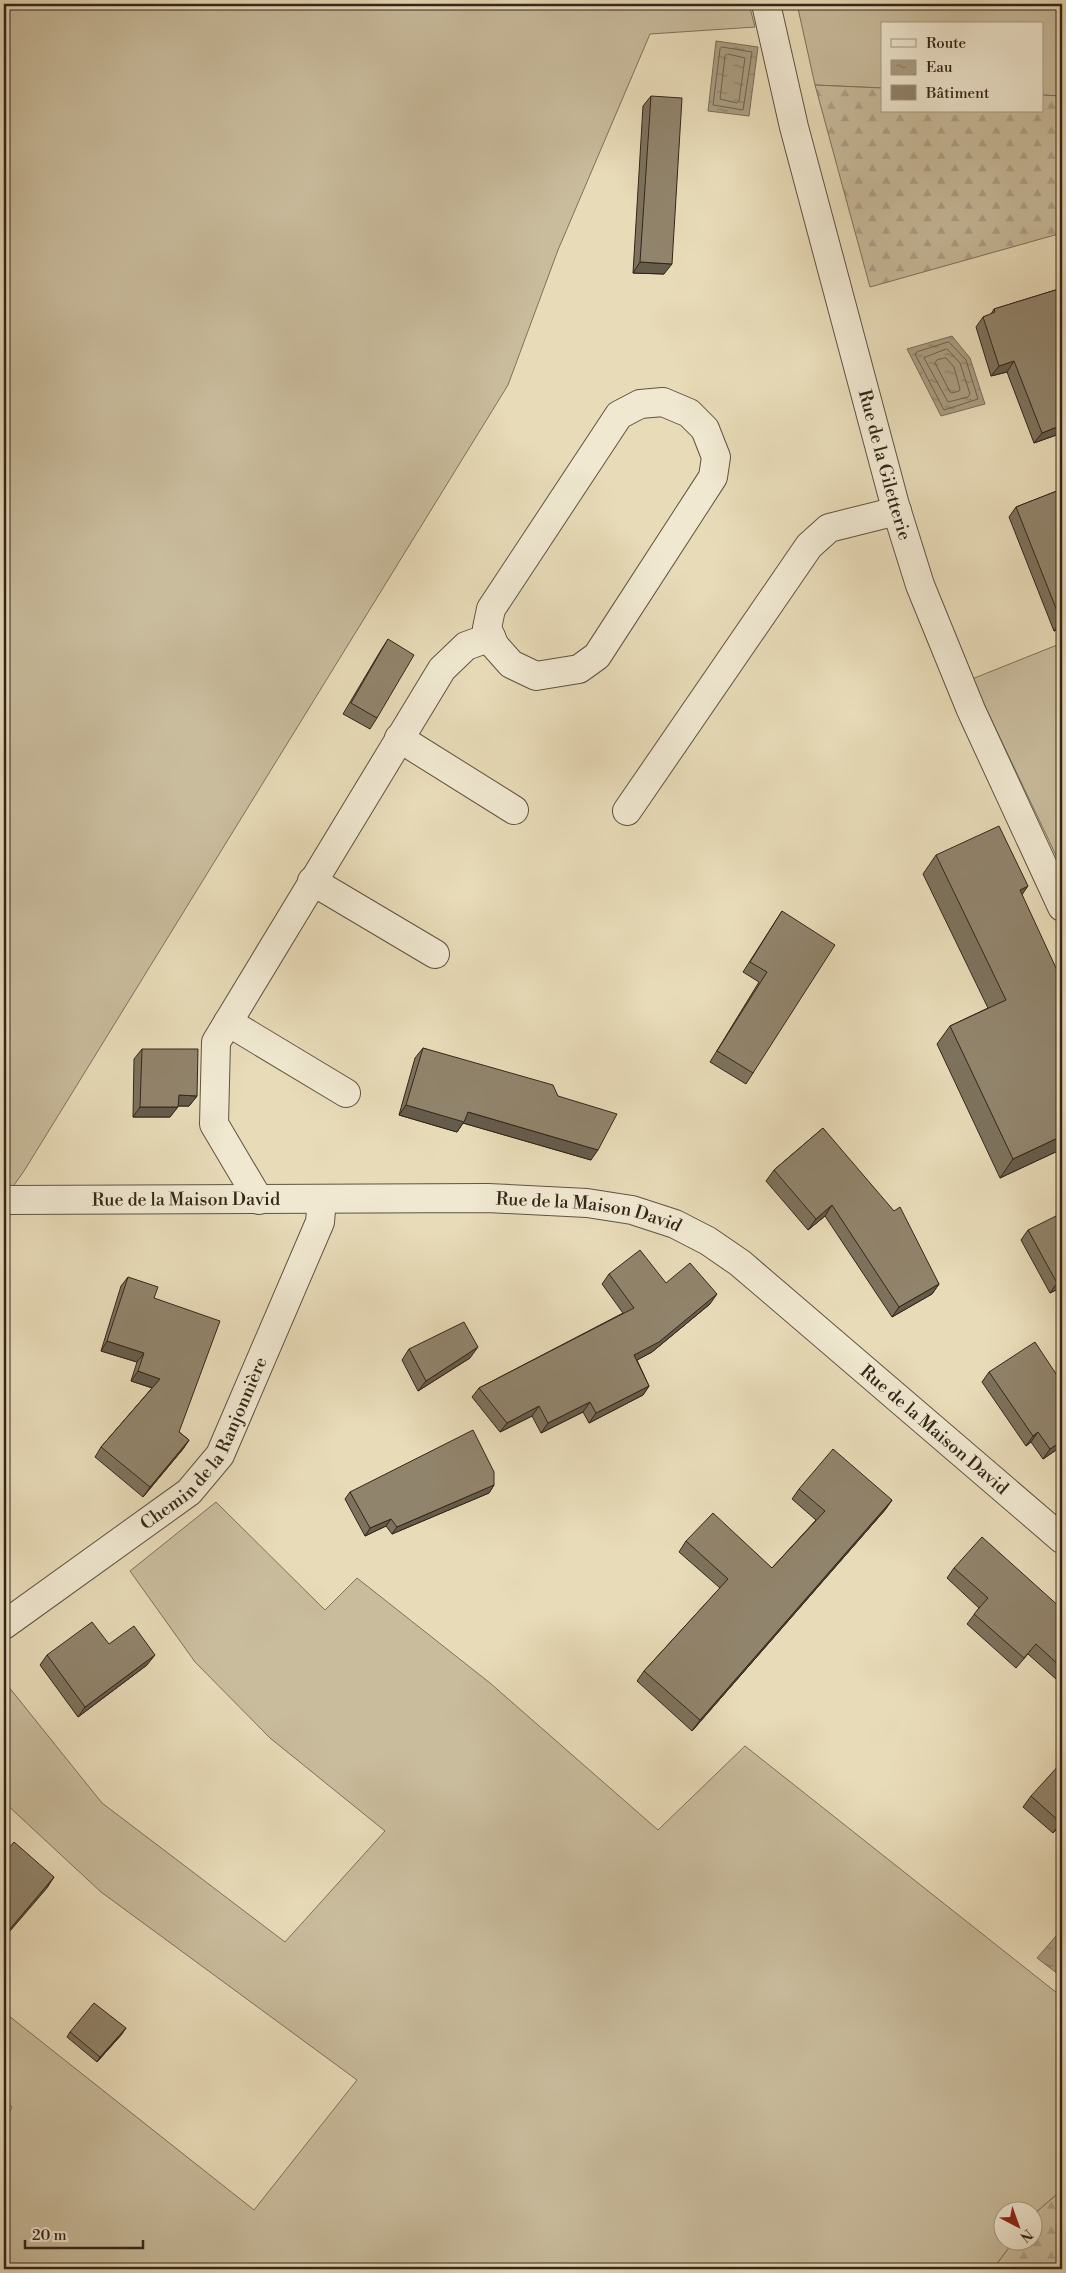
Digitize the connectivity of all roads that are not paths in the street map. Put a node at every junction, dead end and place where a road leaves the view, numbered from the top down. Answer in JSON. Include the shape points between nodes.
{"nodes":[{"id":1,"x":766,"y":4,"type":"edge"},
{"id":2,"x":897,"y":511,"type":"junction"},
{"id":3,"x":491,"y":637,"type":"junction"},
{"id":4,"x":399,"y":738,"type":"junction"},
{"id":5,"x":514,"y":810,"type":"dead end"},
{"id":6,"x":627,"y":811,"type":"dead end"},
{"id":7,"x":312,"y":881,"type":"junction"},
{"id":8,"x":1062,"y":907,"type":"edge"},
{"id":9,"x":434,"y":954,"type":"dead end"},
{"id":10,"x":228,"y":1022,"type":"junction"},
{"id":11,"x":346,"y":1093,"type":"dead end"},
{"id":12,"x":322,"y":1199,"type":"junction"},
{"id":13,"x":4,"y":1200,"type":"edge"},
{"id":14,"x":259,"y":1200,"type":"junction"},
{"id":15,"x":1062,"y":1539,"type":"edge"},
{"id":16,"x":4,"y":1625,"type":"edge"}],
"edges":[{"from":1,"to":2,"type":"street","name":"Rue de la Giletterie","via":[[794,127]]},
{"from":2,"to":6,"type":"street","via":[[829,528],[808,546]]},
{"from":2,"to":8,"type":"street","name":"Rue de la Giletterie","via":[[920,585],[957,674]]},
{"from":3,"to":3,"type":"street","via":[[511,664],[536,676],[578,669],[597,656],[713,477],[716,457],[705,429],[690,413],[664,402],[640,404],[619,415],[491,609],[487,628]]},
{"from":3,"to":4,"type":"street","via":[[466,646],[442,669]]},
{"from":4,"to":5,"type":"street"},
{"from":4,"to":7,"type":"street"},
{"from":7,"to":9,"type":"street"},
{"from":7,"to":10,"type":"street"},
{"from":10,"to":11,"type":"street"},
{"from":10,"to":14,"type":"street","via":[[216,1042],[214,1124]]},
{"from":12,"to":14,"type":"street","name":"Rue de la Maison David"},
{"from":12,"to":15,"type":"street","name":"Rue de la Maison David","via":[[488,1198],[587,1203],[632,1210],[675,1224],[740,1263]]},
{"from":12,"to":16,"type":"street","name":"Chemin de la Ranjonnière","via":[[320,1222],[220,1455],[189,1492]]},
{"from":13,"to":14,"type":"street","name":"Rue de la Maison David"}]}
